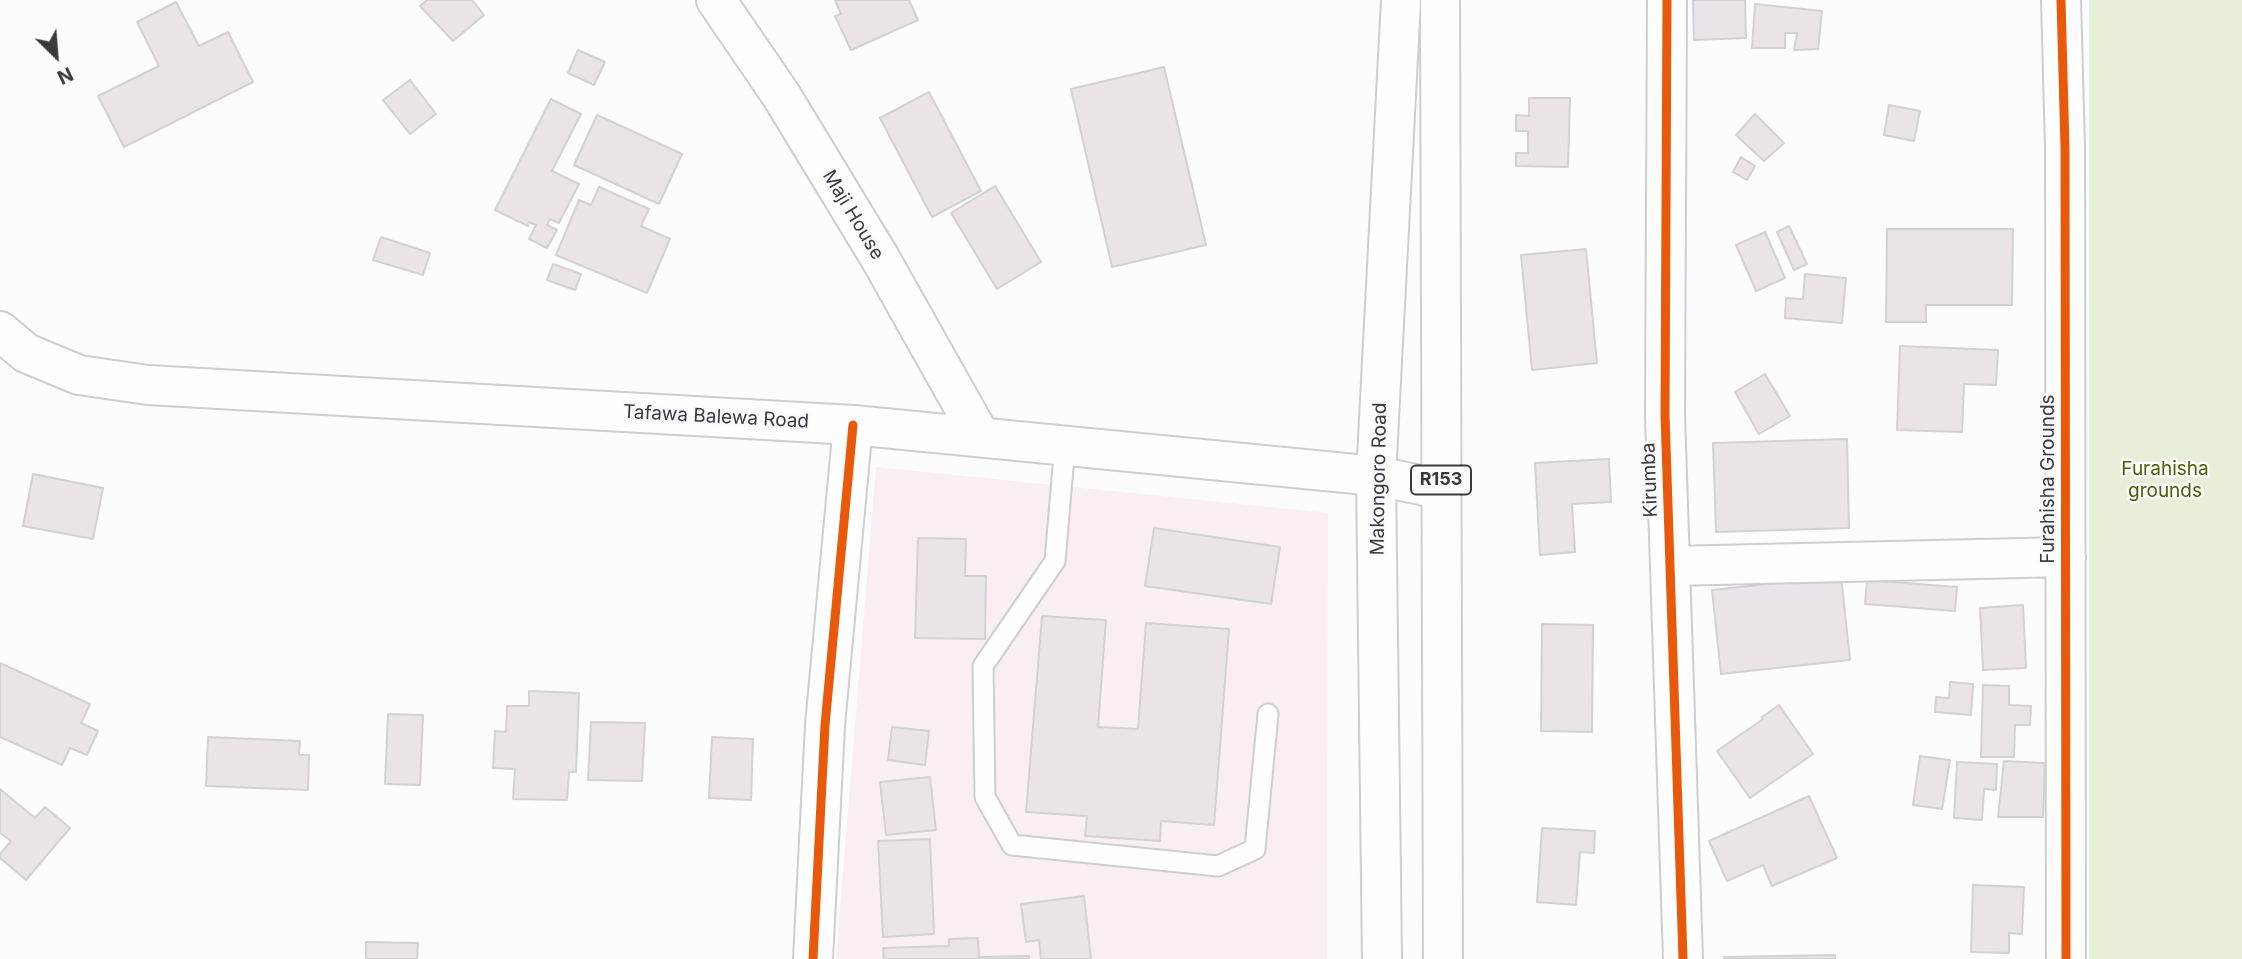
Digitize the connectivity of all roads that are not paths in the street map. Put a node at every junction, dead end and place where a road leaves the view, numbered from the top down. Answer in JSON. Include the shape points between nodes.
{"nodes":[{"id":1,"x":716,"y":0,"type":"edge"},
{"id":2,"x":1401,"y":0,"type":"edge"},
{"id":3,"x":1440,"y":0,"type":"edge"},
{"id":4,"x":1667,"y":0,"type":"edge"},
{"id":5,"x":2061,"y":0,"type":"edge"},
{"id":6,"x":0,"y":331,"type":"edge"},
{"id":7,"x":853,"y":425,"type":"junction"},
{"id":8,"x":980,"y":436,"type":"junction"},
{"id":9,"x":1065,"y":444,"type":"junction"},
{"id":10,"x":1376,"y":476,"type":"junction"},
{"id":11,"x":1441,"y":489,"type":"junction"},
{"id":12,"x":2066,"y":557,"type":"junction"},
{"id":13,"x":1671,"y":566,"type":"junction"},
{"id":14,"x":1268,"y":714,"type":"dead end"},
{"id":15,"x":813,"y":959,"type":"edge"},
{"id":16,"x":1381,"y":959,"type":"edge"},
{"id":17,"x":1443,"y":959,"type":"edge"},
{"id":18,"x":1683,"y":959,"type":"edge"},
{"id":19,"x":2066,"y":959,"type":"edge"}],
"edges":[{"from":1,"to":8,"type":"main road","name":"Maji House","via":[[880,258]]},
{"from":2,"to":10,"type":"main road","name":"Makongoro Road"},
{"from":3,"to":11,"type":"main road","number":"R153"},
{"from":4,"to":13,"type":"main road","name":"Kirumba","via":[[1665,415]]},
{"from":5,"to":12,"type":"main road","name":"Furahisha Grounds","via":[[2066,148]]},
{"from":6,"to":7,"type":"main road","name":"Tafawa Balewa Road","via":[[26,353],[79,375],[148,386]]},
{"from":7,"to":8,"type":"main road","name":"Tafawa Balewa Road"},
{"from":7,"to":15,"type":"main road","via":[[825,725]]},
{"from":8,"to":9,"type":"main road","name":"Tafawa Balewa Road"},
{"from":9,"to":10,"type":"main road","name":"Tafawa Balewa Road"},
{"from":9,"to":14,"type":"lane","via":[[1055,561],[984,666],[985,797],[1012,845],[1218,866],[1255,849]]},
{"from":10,"to":11,"type":"main road","name":"Tafawa Balewa Road"},
{"from":10,"to":16,"type":"main road","name":"Makongoro Road"},
{"from":11,"to":17,"type":"main road","number":"R153"},
{"from":12,"to":13,"type":"main road"},
{"from":12,"to":19,"type":"main road","name":"Furahisha Grounds"},
{"from":13,"to":18,"type":"main road","name":"Kirumba"}]}
